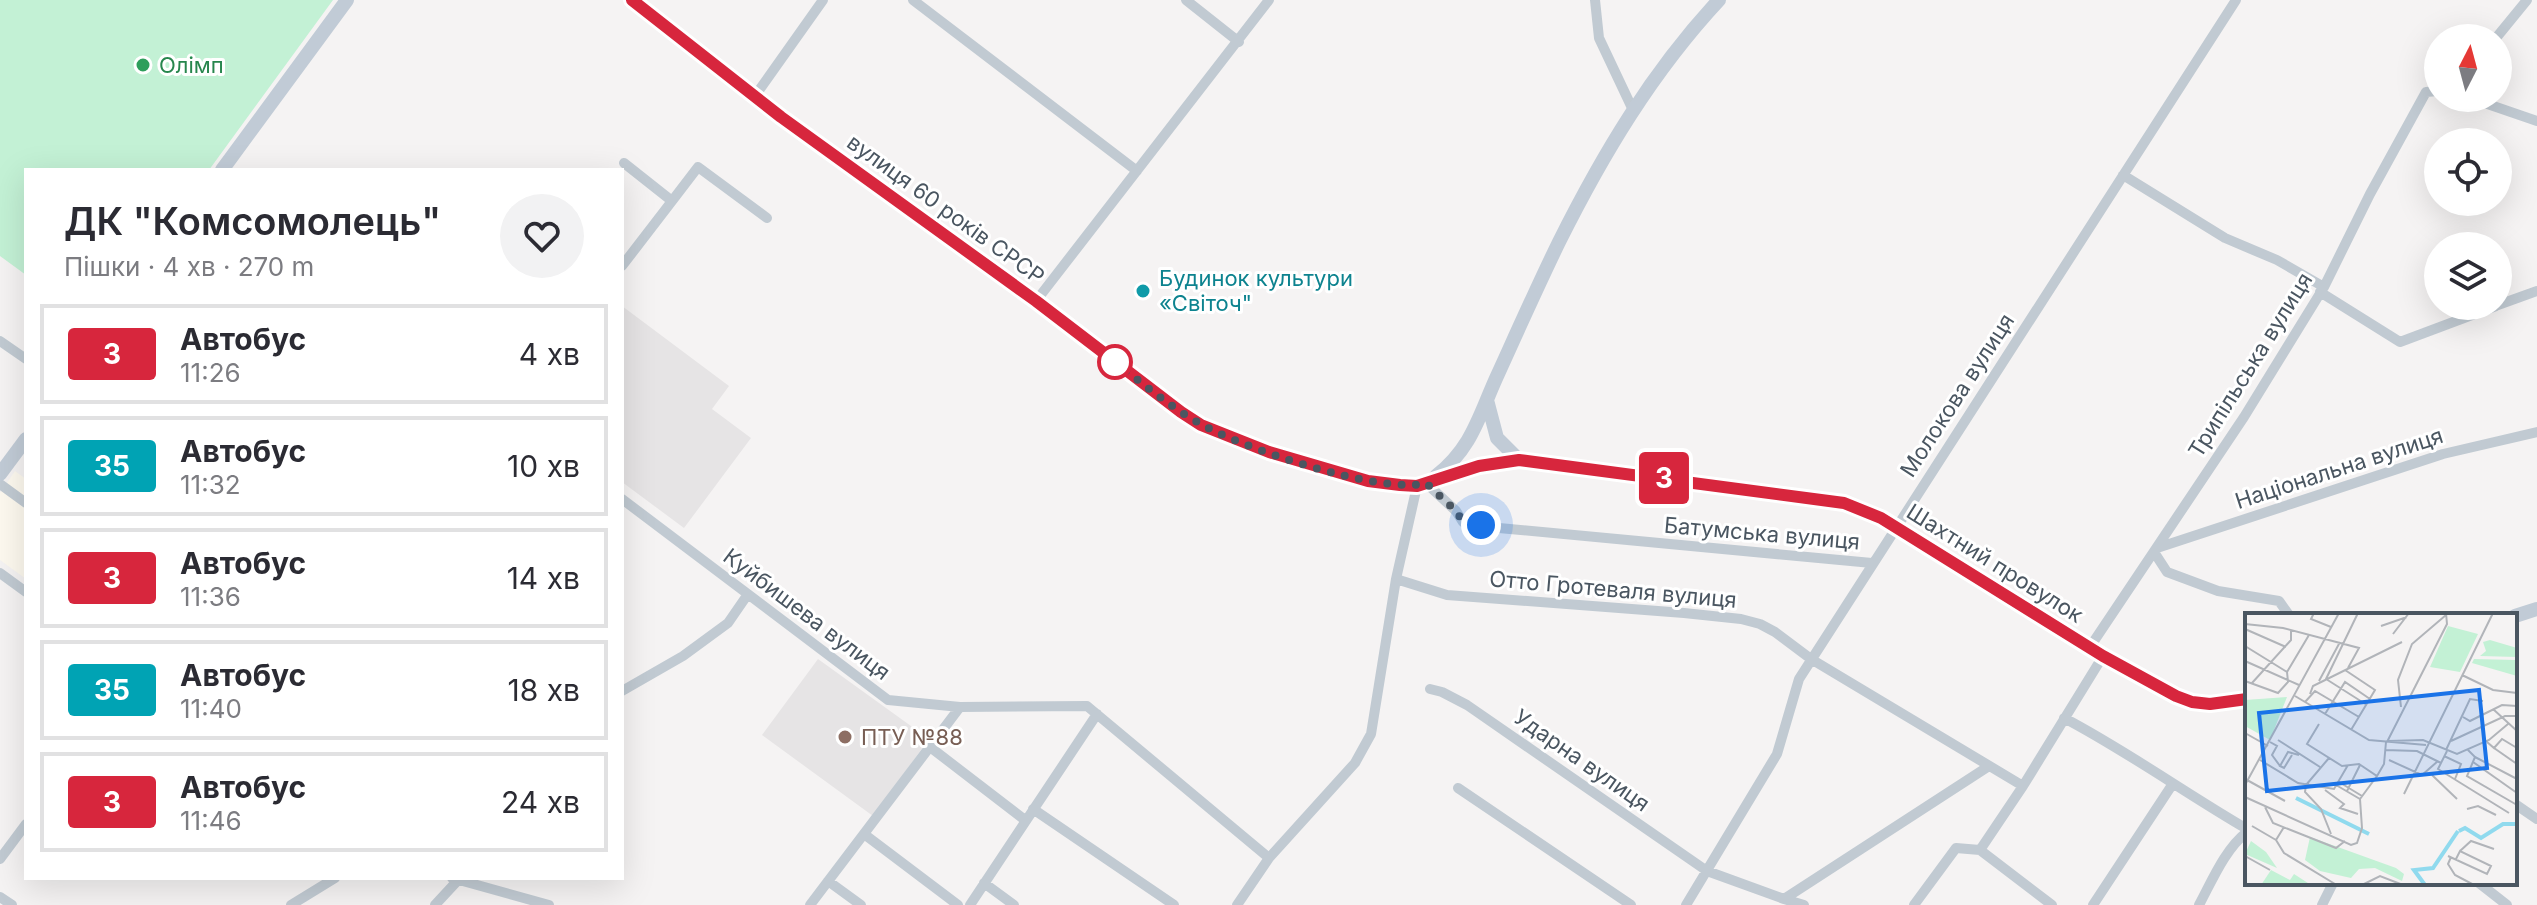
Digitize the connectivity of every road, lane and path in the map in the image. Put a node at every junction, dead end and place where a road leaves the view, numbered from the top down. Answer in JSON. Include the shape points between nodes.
{"nodes":[{"id":1,"x":347,"y":0,"type":"edge"},
{"id":2,"x":632,"y":0,"type":"edge"},
{"id":3,"x":823,"y":0,"type":"edge"},
{"id":4,"x":913,"y":0,"type":"edge"},
{"id":5,"x":1186,"y":0,"type":"edge"},
{"id":6,"x":1269,"y":0,"type":"edge"},
{"id":7,"x":1595,"y":0,"type":"edge"},
{"id":8,"x":1719,"y":0,"type":"edge"},
{"id":9,"x":2236,"y":0,"type":"edge"},
{"id":10,"x":2527,"y":0,"type":"edge"},
{"id":11,"x":2507,"y":24,"type":"edge"},
{"id":12,"x":1239,"y":42,"type":"junction"},
{"id":13,"x":755,"y":96,"type":"junction"},
{"id":14,"x":2424,"y":96,"type":"edge"},
{"id":15,"x":1633,"y":110,"type":"junction"},
{"id":16,"x":2511,"y":112,"type":"edge"},
{"id":17,"x":2537,"y":121,"type":"edge"},
{"id":18,"x":624,"y":163,"type":"dead end"},
{"id":19,"x":223,"y":168,"type":"edge"},
{"id":20,"x":1137,"y":171,"type":"junction"},
{"id":21,"x":2123,"y":175,"type":"junction"},
{"id":22,"x":672,"y":201,"type":"junction"},
{"id":23,"x":767,"y":218,"type":"dead end"},
{"id":24,"x":624,"y":262,"type":"edge"},
{"id":25,"x":2322,"y":290,"type":"junction"},
{"id":26,"x":2537,"y":291,"type":"edge"},
{"id":27,"x":2512,"y":300,"type":"edge"},
{"id":28,"x":1036,"y":301,"type":"junction"},
{"id":29,"x":2459,"y":320,"type":"edge"},
{"id":30,"x":0,"y":341,"type":"edge"},
{"id":31,"x":24,"y":358,"type":"edge"},
{"id":32,"x":1487,"y":400,"type":"junction"},
{"id":33,"x":2537,"y":432,"type":"edge"},
{"id":34,"x":24,"y":442,"type":"edge"},
{"id":35,"x":1519,"y":460,"type":"junction"},
{"id":36,"x":0,"y":474,"type":"edge"},
{"id":37,"x":0,"y":484,"type":"edge"},
{"id":38,"x":1422,"y":484,"type":"junction"},
{"id":39,"x":624,"y":501,"type":"edge"},
{"id":40,"x":24,"y":502,"type":"edge"},
{"id":41,"x":1896,"y":527,"type":"junction"},
{"id":42,"x":2155,"y":550,"type":"junction"},
{"id":43,"x":1872,"y":563,"type":"junction"},
{"id":44,"x":0,"y":573,"type":"edge"},
{"id":45,"x":1396,"y":579,"type":"junction"},
{"id":46,"x":24,"y":591,"type":"edge"},
{"id":47,"x":748,"y":594,"type":"junction"},
{"id":48,"x":2537,"y":609,"type":"edge"},
{"id":49,"x":2288,"y":613,"type":"edge"},
{"id":50,"x":2517,"y":615,"type":"edge"},
{"id":51,"x":2096,"y":651,"type":"junction"},
{"id":52,"x":1811,"y":659,"type":"junction"},
{"id":53,"x":625,"y":685,"type":"edge"},
{"id":54,"x":1430,"y":689,"type":"dead end"},
{"id":55,"x":2245,"y":699,"type":"edge"},
{"id":56,"x":960,"y":707,"type":"junction"},
{"id":57,"x":1097,"y":714,"type":"junction"},
{"id":58,"x":2064,"y":718,"type":"junction"},
{"id":59,"x":930,"y":747,"type":"junction"},
{"id":60,"x":1989,"y":766,"type":"junction"},
{"id":61,"x":2172,"y":785,"type":"junction"},
{"id":62,"x":2023,"y":786,"type":"junction"},
{"id":63,"x":1458,"y":788,"type":"dead end"},
{"id":64,"x":2517,"y":805,"type":"edge"},
{"id":65,"x":1033,"y":809,"type":"junction"},
{"id":66,"x":2537,"y":819,"type":"edge"},
{"id":67,"x":1025,"y":820,"type":"junction"},
{"id":68,"x":24,"y":827,"type":"edge"},
{"id":69,"x":2245,"y":830,"type":"edge"},
{"id":70,"x":2245,"y":833,"type":"edge"},
{"id":71,"x":864,"y":834,"type":"junction"},
{"id":72,"x":1980,"y":850,"type":"junction"},
{"id":73,"x":1269,"y":858,"type":"junction"},
{"id":74,"x":0,"y":859,"type":"edge"},
{"id":75,"x":1707,"y":871,"type":"junction"},
{"id":76,"x":332,"y":880,"type":"edge"},
{"id":77,"x":456,"y":880,"type":"edge"},
{"id":78,"x":461,"y":880,"type":"edge"},
{"id":79,"x":828,"y":881,"type":"junction"},
{"id":80,"x":984,"y":883,"type":"junction"},
{"id":81,"x":2332,"y":885,"type":"edge"},
{"id":82,"x":2482,"y":885,"type":"edge"},
{"id":83,"x":0,"y":897,"type":"edge"},
{"id":84,"x":1784,"y":899,"type":"junction"},
{"id":85,"x":12,"y":905,"type":"edge"},
{"id":86,"x":291,"y":905,"type":"edge"},
{"id":87,"x":435,"y":905,"type":"edge"},
{"id":88,"x":549,"y":905,"type":"edge"},
{"id":89,"x":810,"y":905,"type":"edge"},
{"id":90,"x":861,"y":905,"type":"edge"},
{"id":91,"x":958,"y":905,"type":"edge"},
{"id":92,"x":970,"y":905,"type":"edge"},
{"id":93,"x":1014,"y":905,"type":"edge"},
{"id":94,"x":1174,"y":905,"type":"edge"},
{"id":95,"x":1237,"y":905,"type":"edge"},
{"id":96,"x":1631,"y":905,"type":"edge"},
{"id":97,"x":1686,"y":905,"type":"edge"},
{"id":98,"x":1804,"y":905,"type":"edge"},
{"id":99,"x":1914,"y":905,"type":"edge"},
{"id":100,"x":2052,"y":905,"type":"edge"},
{"id":101,"x":2093,"y":905,"type":"edge"},
{"id":102,"x":2199,"y":905,"type":"edge"},
{"id":103,"x":2322,"y":905,"type":"edge"},
{"id":104,"x":2507,"y":905,"type":"edge"}],
"edges":[{"from":1,"to":19,"type":"street"},
{"from":2,"to":13,"type":"street","name":"вулиця 60 років СРСР"},
{"from":3,"to":13,"type":"street"},
{"from":4,"to":20,"type":"street"},
{"from":5,"to":12,"type":"street"},
{"from":6,"to":12,"type":"street"},
{"from":7,"to":15,"type":"street","via":[[1599,38]]},
{"from":8,"to":15,"type":"street","via":[[1674,50]]},
{"from":9,"to":21,"type":"street","name":"Молокова вулиця"},
{"from":10,"to":11,"type":"street"},
{"from":12,"to":20,"type":"street"},
{"from":13,"to":28,"type":"street","name":"вулиця 60 років СРСР"},
{"from":14,"to":25,"type":"street","name":"Трипільська вулиця"},
{"from":15,"to":32,"type":"street","via":[[1559,243]]},
{"from":16,"to":17,"type":"street"},
{"from":18,"to":22,"type":"street"},
{"from":20,"to":28,"type":"street"},
{"from":21,"to":25,"type":"street"},
{"from":21,"to":41,"type":"street","name":"Молокова вулиця"},
{"from":22,"to":23,"type":"street","via":[[698,167]]},
{"from":22,"to":24,"type":"street"},
{"from":25,"to":29,"type":"street","via":[[2400,342]]},
{"from":25,"to":42,"type":"street","name":"Трипільська вулиця"},
{"from":26,"to":27,"type":"street"},
{"from":28,"to":38,"type":"street","name":"вулиця 60 років СРСР","via":[[1181,412],[1224,436],[1368,481]]},
{"from":30,"to":31,"type":"street"},
{"from":32,"to":35,"type":"street","via":[[1497,438]]},
{"from":32,"to":38,"type":"street","via":[[1465,448]]},
{"from":33,"to":42,"type":"street","name":"Національна вулиця","via":[[2443,454]]},
{"from":34,"to":36,"type":"street"},
{"from":35,"to":38,"type":"street","name":"Шахтний провулок"},
{"from":35,"to":41,"type":"street","name":"Шахтний провулок","via":[[1823,499],[1862,508]]},
{"from":37,"to":40,"type":"street"},
{"from":38,"to":43,"type":"street","name":"Батумська вулиця","via":[[1463,522]]},
{"from":38,"to":45,"type":"street"},
{"from":39,"to":47,"type":"street","name":"Куйбишева вулиця"},
{"from":41,"to":43,"type":"street","name":"Молокова вулиця"},
{"from":41,"to":51,"type":"street","name":"Шахтний провулок"},
{"from":42,"to":49,"type":"street","via":[[2167,572],[2218,591],[2279,601]]},
{"from":42,"to":51,"type":"street","name":"Трипільська вулиця"},
{"from":43,"to":52,"type":"street","name":"Молокова вулиця"},
{"from":44,"to":46,"type":"street"},
{"from":45,"to":52,"type":"street","name":"Отто Гротеваля вулиця","via":[[1447,595],[1741,619],[1775,632]]},
{"from":45,"to":73,"type":"street","via":[[1371,734],[1355,763]]},
{"from":47,"to":53,"type":"street","via":[[728,623],[683,656]]},
{"from":47,"to":56,"type":"street","name":"Куйбишева вулиця","via":[[888,700]]},
{"from":48,"to":50,"type":"street"},
{"from":51,"to":55,"type":"street","name":"Шахтний провулок","via":[[2192,702]]},
{"from":51,"to":58,"type":"street","name":"Трипільська вулиця"},
{"from":52,"to":60,"type":"street","name":"Отто Гротеваля вулиця"},
{"from":52,"to":75,"type":"street","name":"Молокова вулиця","via":[[1799,679],[1777,754]]},
{"from":54,"to":75,"type":"street","name":"Ударна вулиця","via":[[1467,705]]},
{"from":56,"to":57,"type":"street","name":"Куйбишева вулиця","via":[[1087,706]]},
{"from":56,"to":59,"type":"street"},
{"from":57,"to":65,"type":"street"},
{"from":57,"to":73,"type":"street","name":"Куйбишева вулиця"},
{"from":58,"to":61,"type":"street","via":[[2114,744]]},
{"from":58,"to":62,"type":"street","name":"Трипільська вулиця"},
{"from":59,"to":67,"type":"street"},
{"from":59,"to":71,"type":"street"},
{"from":60,"to":62,"type":"street","name":"Отто Гротеваля вулиця"},
{"from":60,"to":84,"type":"street"},
{"from":61,"to":69,"type":"street"},
{"from":61,"to":101,"type":"street"},
{"from":62,"to":72,"type":"street","name":"Трипільська вулиця"},
{"from":63,"to":96,"type":"street"},
{"from":64,"to":66,"type":"street"},
{"from":65,"to":67,"type":"street"},
{"from":65,"to":94,"type":"street"},
{"from":67,"to":80,"type":"street"},
{"from":68,"to":74,"type":"street"},
{"from":70,"to":102,"type":"street"},
{"from":71,"to":79,"type":"street"},
{"from":71,"to":91,"type":"street"},
{"from":72,"to":99,"type":"street","via":[[1956,848]]},
{"from":72,"to":100,"type":"street"},
{"from":73,"to":95,"type":"street"},
{"from":75,"to":84,"type":"street","name":"Ударна вулиця"},
{"from":75,"to":97,"type":"street","name":"Молокова вулиця"},
{"from":76,"to":86,"type":"street"},
{"from":77,"to":87,"type":"street"},
{"from":78,"to":88,"type":"street"},
{"from":79,"to":89,"type":"street"},
{"from":79,"to":90,"type":"street"},
{"from":80,"to":92,"type":"street"},
{"from":80,"to":93,"type":"street"},
{"from":81,"to":103,"type":"street"},
{"from":82,"to":104,"type":"street"},
{"from":83,"to":85,"type":"street"},
{"from":84,"to":98,"type":"street","name":"Ударна вулиця"}]}
